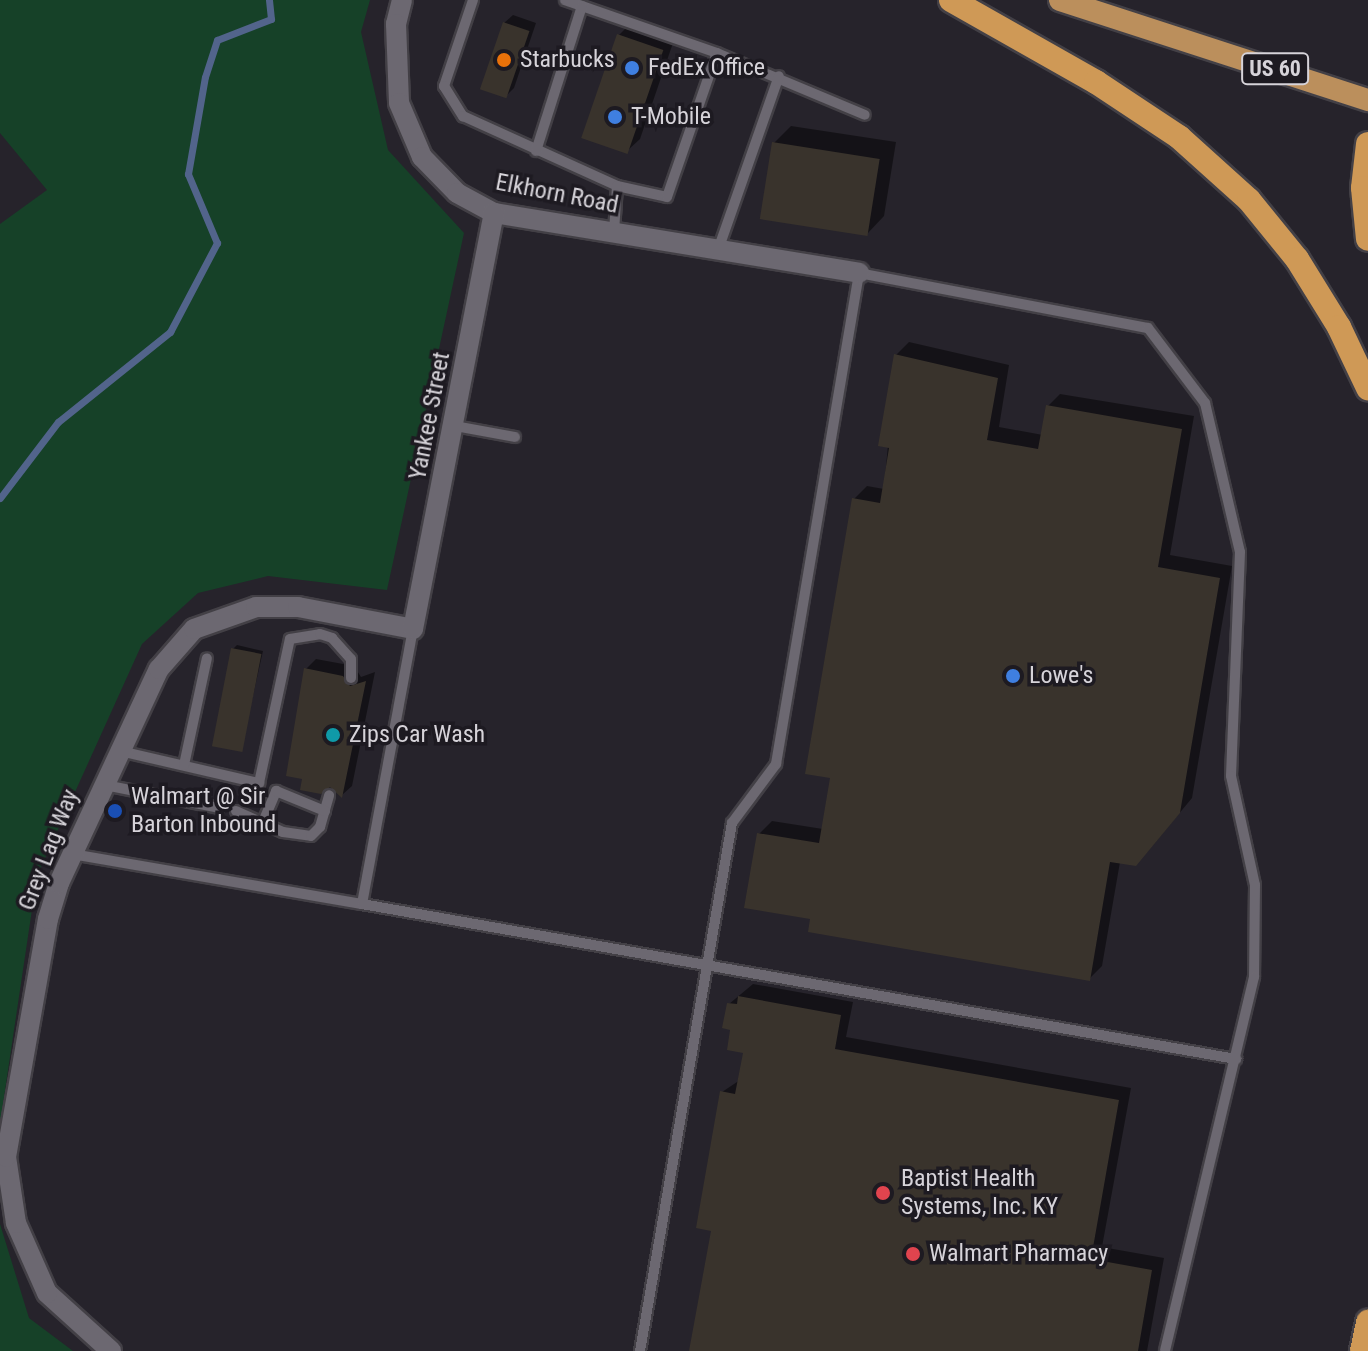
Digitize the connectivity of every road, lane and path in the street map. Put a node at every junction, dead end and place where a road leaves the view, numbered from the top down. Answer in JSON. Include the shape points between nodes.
{"nodes":[{"id":1,"x":402,"y":0,"type":"edge"},
{"id":2,"x":473,"y":0,"type":"edge"},
{"id":3,"x":565,"y":0,"type":"edge"},
{"id":4,"x":951,"y":0,"type":"edge"},
{"id":5,"x":1060,"y":0,"type":"edge"},
{"id":6,"x":582,"y":6,"type":"junction"},
{"id":7,"x":717,"y":53,"type":"junction"},
{"id":8,"x":779,"y":76,"type":"junction"},
{"id":9,"x":1368,"y":100,"type":"edge"},
{"id":10,"x":865,"y":115,"type":"dead end"},
{"id":11,"x":1368,"y":144,"type":"edge"},
{"id":12,"x":536,"y":151,"type":"junction"},
{"id":13,"x":617,"y":186,"type":"junction"},
{"id":14,"x":494,"y":213,"type":"junction"},
{"id":15,"x":614,"y":232,"type":"junction"},
{"id":16,"x":1368,"y":239,"type":"edge"},
{"id":17,"x":718,"y":250,"type":"junction"},
{"id":18,"x":859,"y":273,"type":"junction"},
{"id":19,"x":1368,"y":388,"type":"edge"},
{"id":20,"x":455,"y":426,"type":"junction"},
{"id":21,"x":515,"y":437,"type":"dead end"},
{"id":22,"x":413,"y":629,"type":"junction"},
{"id":23,"x":207,"y":658,"type":"dead end"},
{"id":24,"x":351,"y":678,"type":"dead end"},
{"id":25,"x":118,"y":750,"type":"junction"},
{"id":26,"x":184,"y":765,"type":"junction"},
{"id":27,"x":259,"y":783,"type":"junction"},
{"id":28,"x":103,"y":784,"type":"junction"},
{"id":29,"x":276,"y":791,"type":"junction"},
{"id":30,"x":329,"y":795,"type":"dead end"},
{"id":31,"x":219,"y":808,"type":"dead end"},
{"id":32,"x":236,"y":811,"type":"dead end"},
{"id":33,"x":325,"y":811,"type":"junction"},
{"id":34,"x":263,"y":822,"type":"junction"},
{"id":35,"x":72,"y":854,"type":"junction"},
{"id":36,"x":362,"y":904,"type":"junction"},
{"id":37,"x":708,"y":967,"type":"junction"},
{"id":38,"x":1236,"y":1059,"type":"junction"},
{"id":39,"x":1368,"y":1322,"type":"edge"},
{"id":40,"x":111,"y":1351,"type":"edge"},
{"id":41,"x":640,"y":1351,"type":"edge"},
{"id":42,"x":1165,"y":1351,"type":"edge"},
{"id":43,"x":1362,"y":1351,"type":"edge"}],
"edges":[{"from":1,"to":14,"type":"street","name":"Elkhorn Road","via":[[396,24],[399,103],[422,157],[457,193]]},
{"from":2,"to":12,"type":"lane","via":[[444,86],[463,116]]},
{"from":3,"to":6,"type":"lane"},
{"from":4,"to":19,"type":"highway","via":[[1096,82],[1179,137],[1249,200],[1297,259],[1339,327]]},
{"from":5,"to":9,"type":"highway","number":"US 60"},
{"from":6,"to":7,"type":"lane"},
{"from":6,"to":12,"type":"lane"},
{"from":7,"to":8,"type":"lane"},
{"from":7,"to":13,"type":"lane","via":[[667,197]]},
{"from":8,"to":10,"type":"lane"},
{"from":8,"to":17,"type":"lane"},
{"from":11,"to":16,"type":"highway","via":[[1363,188]]},
{"from":12,"to":13,"type":"lane"},
{"from":13,"to":15,"type":"lane"},
{"from":14,"to":15,"type":"street","name":"Elkhorn Road"},
{"from":14,"to":20,"type":"street","name":"Yankee Street"},
{"from":15,"to":17,"type":"street","name":"Elkhorn Road"},
{"from":17,"to":18,"type":"street","name":"Elkhorn Road"},
{"from":18,"to":37,"type":"lane","via":[[776,764],[732,823]]},
{"from":18,"to":38,"type":"lane","via":[[1148,328],[1205,403],[1240,552],[1231,776],[1255,885],[1254,977]]},
{"from":20,"to":21,"type":"lane"},
{"from":20,"to":22,"type":"street","name":"Yankee Street"},
{"from":22,"to":25,"type":"street","name":"Grey Lag Way","via":[[298,607],[256,607],[194,629],[159,669]]},
{"from":22,"to":36,"type":"lane"},
{"from":23,"to":26,"type":"lane"},
{"from":24,"to":27,"type":"lane","via":[[351,659],[332,638],[320,634],[290,639]]},
{"from":25,"to":26,"type":"lane"},
{"from":25,"to":28,"type":"street","name":"Grey Lag Way"},
{"from":26,"to":27,"type":"lane"},
{"from":27,"to":29,"type":"lane"},
{"from":28,"to":31,"type":"lane"},
{"from":28,"to":35,"type":"street","name":"Grey Lag Way"},
{"from":29,"to":33,"type":"lane"},
{"from":29,"to":34,"type":"lane"},
{"from":30,"to":33,"type":"lane"},
{"from":32,"to":34,"type":"lane"},
{"from":33,"to":34,"type":"lane","via":[[311,836]]},
{"from":35,"to":36,"type":"lane"},
{"from":35,"to":40,"type":"street","name":"Grey Lag Way","via":[[48,919],[6,1157],[16,1223],[47,1293]]},
{"from":36,"to":37,"type":"lane"},
{"from":37,"to":38,"type":"lane"},
{"from":37,"to":41,"type":"lane"},
{"from":38,"to":42,"type":"lane"},
{"from":39,"to":43,"type":"highway"}]}
